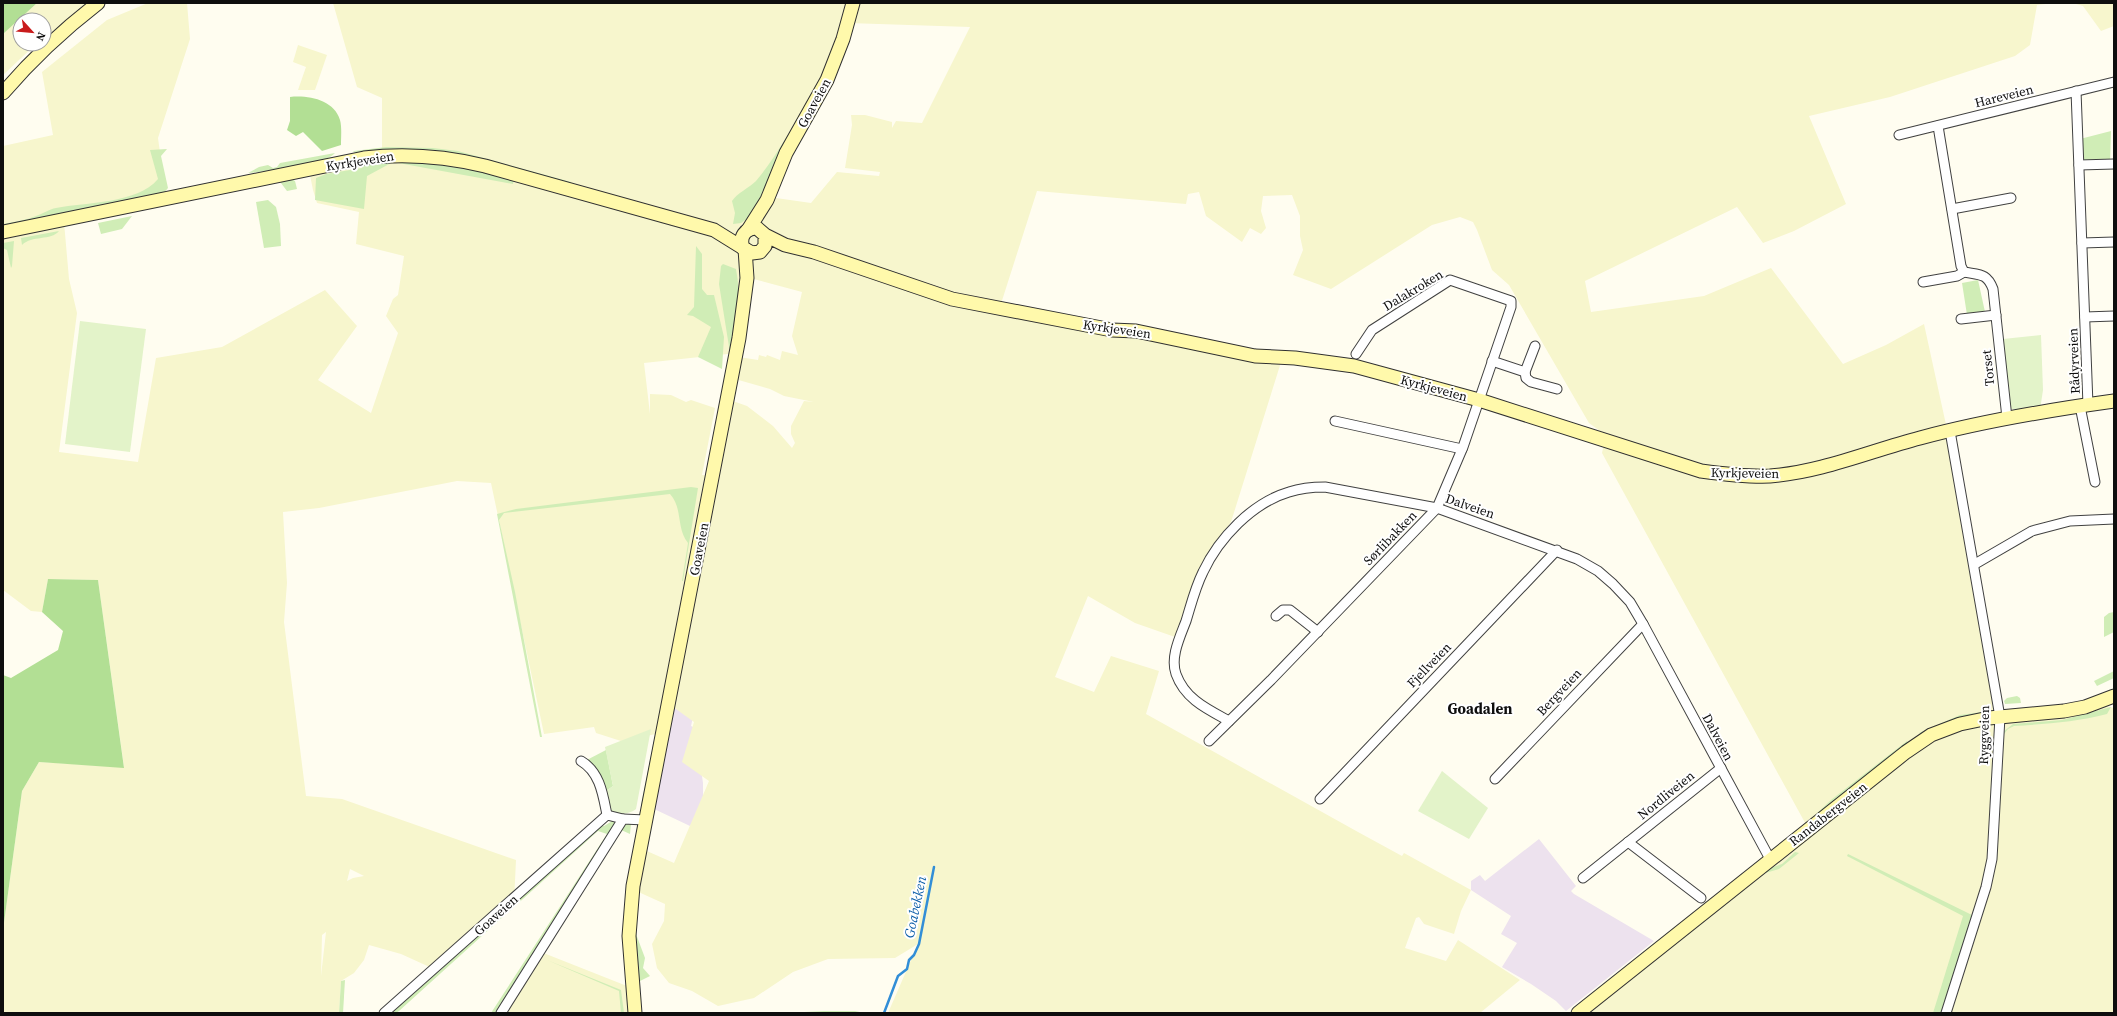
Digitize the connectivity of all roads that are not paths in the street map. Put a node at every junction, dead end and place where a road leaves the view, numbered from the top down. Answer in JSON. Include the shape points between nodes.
{"nodes":[{"id":1,"x":98,"y":3,"type":"edge"},
{"id":2,"x":853,"y":3,"type":"edge"},
{"id":3,"x":2114,"y":82,"type":"edge"},
{"id":4,"x":2076,"y":91,"type":"junction"},
{"id":5,"x":3,"y":93,"type":"edge"},
{"id":6,"x":1938,"y":126,"type":"junction"},
{"id":7,"x":1899,"y":134,"type":"dead end"},
{"id":8,"x":2114,"y":164,"type":"edge"},
{"id":9,"x":2079,"y":165,"type":"junction"},
{"id":10,"x":2011,"y":198,"type":"dead end"},
{"id":11,"x":767,"y":200,"type":"junction"},
{"id":12,"x":1952,"y":209,"type":"junction"},
{"id":13,"x":714,"y":230,"type":"junction"},
{"id":14,"x":748,"y":230,"type":"junction"},
{"id":15,"x":3,"y":232,"type":"edge"},
{"id":16,"x":765,"y":234,"type":"junction"},
{"id":17,"x":2114,"y":242,"type":"edge"},
{"id":18,"x":2082,"y":243,"type":"junction"},
{"id":19,"x":785,"y":245,"type":"junction"},
{"id":20,"x":744,"y":248,"type":"junction"},
{"id":21,"x":762,"y":250,"type":"junction"},
{"id":22,"x":1964,"y":272,"type":"junction"},
{"id":23,"x":747,"y":278,"type":"junction"},
{"id":24,"x":1923,"y":282,"type":"dead end"},
{"id":25,"x":1996,"y":315,"type":"junction"},
{"id":26,"x":2114,"y":316,"type":"edge"},
{"id":27,"x":2085,"y":317,"type":"junction"},
{"id":28,"x":1961,"y":319,"type":"dead end"},
{"id":29,"x":1535,"y":346,"type":"dead end"},
{"id":30,"x":1356,"y":354,"type":"dead end"},
{"id":31,"x":1492,"y":361,"type":"junction"},
{"id":32,"x":1525,"y":372,"type":"junction"},
{"id":33,"x":1556,"y":390,"type":"dead end"},
{"id":34,"x":1479,"y":400,"type":"junction"},
{"id":35,"x":2114,"y":401,"type":"edge"},
{"id":36,"x":2084,"y":405,"type":"junction"},
{"id":37,"x":2007,"y":418,"type":"junction"},
{"id":38,"x":1335,"y":421,"type":"dead end"},
{"id":39,"x":1950,"y":431,"type":"junction"},
{"id":40,"x":1462,"y":449,"type":"junction"},
{"id":41,"x":2095,"y":482,"type":"dead end"},
{"id":42,"x":1437,"y":508,"type":"junction"},
{"id":43,"x":2114,"y":519,"type":"edge"},
{"id":44,"x":1557,"y":550,"type":"junction"},
{"id":45,"x":1975,"y":564,"type":"junction"},
{"id":46,"x":1276,"y":616,"type":"dead end"},
{"id":47,"x":1643,"y":624,"type":"junction"},
{"id":48,"x":1318,"y":632,"type":"junction"},
{"id":49,"x":2114,"y":696,"type":"edge"},
{"id":50,"x":2000,"y":717,"type":"junction"},
{"id":51,"x":1229,"y":721,"type":"junction"},
{"id":52,"x":1209,"y":740,"type":"dead end"},
{"id":53,"x":581,"y":761,"type":"dead end"},
{"id":54,"x":1720,"y":768,"type":"junction"},
{"id":55,"x":1495,"y":779,"type":"dead end"},
{"id":56,"x":1320,"y":799,"type":"dead end"},
{"id":57,"x":607,"y":815,"type":"junction"},
{"id":58,"x":623,"y":819,"type":"junction"},
{"id":59,"x":646,"y":820,"type":"junction"},
{"id":60,"x":1628,"y":842,"type":"junction"},
{"id":61,"x":1770,"y":859,"type":"junction"},
{"id":62,"x":1584,"y":878,"type":"dead end"},
{"id":63,"x":1701,"y":898,"type":"dead end"},
{"id":64,"x":384,"y":1013,"type":"edge"},
{"id":65,"x":501,"y":1013,"type":"edge"},
{"id":66,"x":635,"y":1013,"type":"edge"},
{"id":67,"x":1578,"y":1013,"type":"edge"},
{"id":68,"x":1946,"y":1013,"type":"edge"}],
"edges":[{"from":1,"to":5,"type":"main road","via":[[30,62]]},
{"from":2,"to":11,"type":"main road","name":"Goaveien","via":[[830,75],[786,153]]},
{"from":3,"to":4,"type":"street","name":"Hareveien"},
{"from":4,"to":6,"type":"street","name":"Hareveien"},
{"from":4,"to":9,"type":"street","name":"Rådyrveien"},
{"from":6,"to":7,"type":"street","name":"Hareveien"},
{"from":6,"to":12,"type":"street"},
{"from":8,"to":9,"type":"street"},
{"from":9,"to":18,"type":"street","name":"Rådyrveien"},
{"from":10,"to":12,"type":"street"},
{"from":11,"to":14,"type":"main road","name":"Goaveien"},
{"from":11,"to":16,"type":"main road","name":"Goaveien"},
{"from":12,"to":22,"type":"street"},
{"from":13,"to":14,"type":"main road","name":"Kyrkjeveien"},
{"from":13,"to":15,"type":"main road","name":"Kyrkjeveien","via":[[485,166],[446,158],[403,154],[364,158]]},
{"from":13,"to":20,"type":"main road","name":"Kyrkjeveien"},
{"from":14,"to":16,"type":"main road","via":[[757,228]]},
{"from":14,"to":20,"type":"main road","name":"Goaveien","via":[[742,238]]},
{"from":16,"to":19,"type":"main road","name":"Kyrkjeveien"},
{"from":16,"to":21,"type":"main road","name":"Goaveien","via":[[766,242]]},
{"from":17,"to":18,"type":"street"},
{"from":18,"to":27,"type":"street","name":"Rådyrveien"},
{"from":19,"to":21,"type":"main road","name":"Kyrkjeveien"},
{"from":19,"to":34,"type":"main road","name":"Kyrkjeveien","via":[[814,252],[972,304],[1112,330],[1136,331],[1255,356],[1295,358],[1354,366]]},
{"from":20,"to":21,"type":"main road","via":[[752,253]]},
{"from":20,"to":23,"type":"main road","name":"Goaveien"},
{"from":21,"to":23,"type":"main road","name":"Goaveien"},
{"from":22,"to":24,"type":"street","name":"Torset","via":[[1957,276]]},
{"from":22,"to":25,"type":"street","name":"Torset","via":[[1985,276],[1990,280]]},
{"from":23,"to":59,"type":"main road","name":"Goaveien","via":[[726,411]]},
{"from":25,"to":28,"type":"street"},
{"from":25,"to":37,"type":"street","name":"Torset"},
{"from":26,"to":27,"type":"street","name":"Rådyrveien"},
{"from":27,"to":36,"type":"street","name":"Rådyrveien"},
{"from":29,"to":32,"type":"street"},
{"from":30,"to":31,"type":"street","name":"Dalakroken","via":[[1372,330],[1450,280],[1511,301]]},
{"from":31,"to":32,"type":"street"},
{"from":31,"to":34,"type":"street","name":"Dalakroken"},
{"from":32,"to":33,"type":"street","via":[[1526,378],[1531,382]]},
{"from":34,"to":39,"type":"main road","name":"Kyrkjeveien","via":[[1656,458],[1701,471],[1723,474],[1770,476],[1831,465]]},
{"from":34,"to":40,"type":"street","name":"Sørlibakken"},
{"from":35,"to":36,"type":"main road","name":"Kyrkjeveien"},
{"from":36,"to":37,"type":"main road","name":"Kyrkjeveien"},
{"from":36,"to":41,"type":"street"},
{"from":37,"to":39,"type":"main road","name":"Kyrkjeveien"},
{"from":38,"to":40,"type":"street"},
{"from":39,"to":45,"type":"street","name":"Ryggveien"},
{"from":40,"to":42,"type":"street","name":"Sørlibakken"},
{"from":42,"to":44,"type":"street","name":"Dalveien"},
{"from":42,"to":48,"type":"street","name":"Sørlibakken"},
{"from":42,"to":51,"type":"street","name":"Dalveien","via":[[1325,487],[1306,488],[1268,501],[1232,530],[1203,572],[1174,654],[1176,672],[1183,688],[1195,702]]},
{"from":43,"to":45,"type":"street","via":[[2070,521],[2032,531]]},
{"from":44,"to":47,"type":"street","name":"Dalveien","via":[[1598,571],[1630,602]]},
{"from":44,"to":56,"type":"street","name":"Fjellveien"},
{"from":45,"to":50,"type":"street","name":"Ryggveien"},
{"from":46,"to":48,"type":"street","via":[[1283,610],[1290,610]]},
{"from":47,"to":54,"type":"street","name":"Dalveien"},
{"from":47,"to":55,"type":"street","name":"Bergveien"},
{"from":48,"to":51,"type":"street","name":"Sørlibakken"},
{"from":49,"to":50,"type":"main road","name":"Randabergveien","via":[[2085,707],[2064,711]]},
{"from":50,"to":61,"type":"main road","name":"Randabergveien","via":[[1960,724],[1931,736],[1906,752]]},
{"from":50,"to":68,"type":"street","name":"Ryggveien","via":[[1992,859],[1986,887]]},
{"from":51,"to":52,"type":"street","name":"Sørlibakken"},
{"from":53,"to":57,"type":"street","via":[[590,766],[596,774]]},
{"from":54,"to":60,"type":"street","name":"Nordliveien"},
{"from":54,"to":61,"type":"street","name":"Dalveien"},
{"from":57,"to":58,"type":"street"},
{"from":57,"to":64,"type":"street","name":"Goaveien"},
{"from":58,"to":59,"type":"street"},
{"from":58,"to":65,"type":"street"},
{"from":59,"to":66,"type":"main road","name":"Goaveien","via":[[629,920]]},
{"from":60,"to":62,"type":"street","name":"Nordliveien"},
{"from":60,"to":63,"type":"street"},
{"from":61,"to":67,"type":"main road","name":"Randabergveien"}]}
